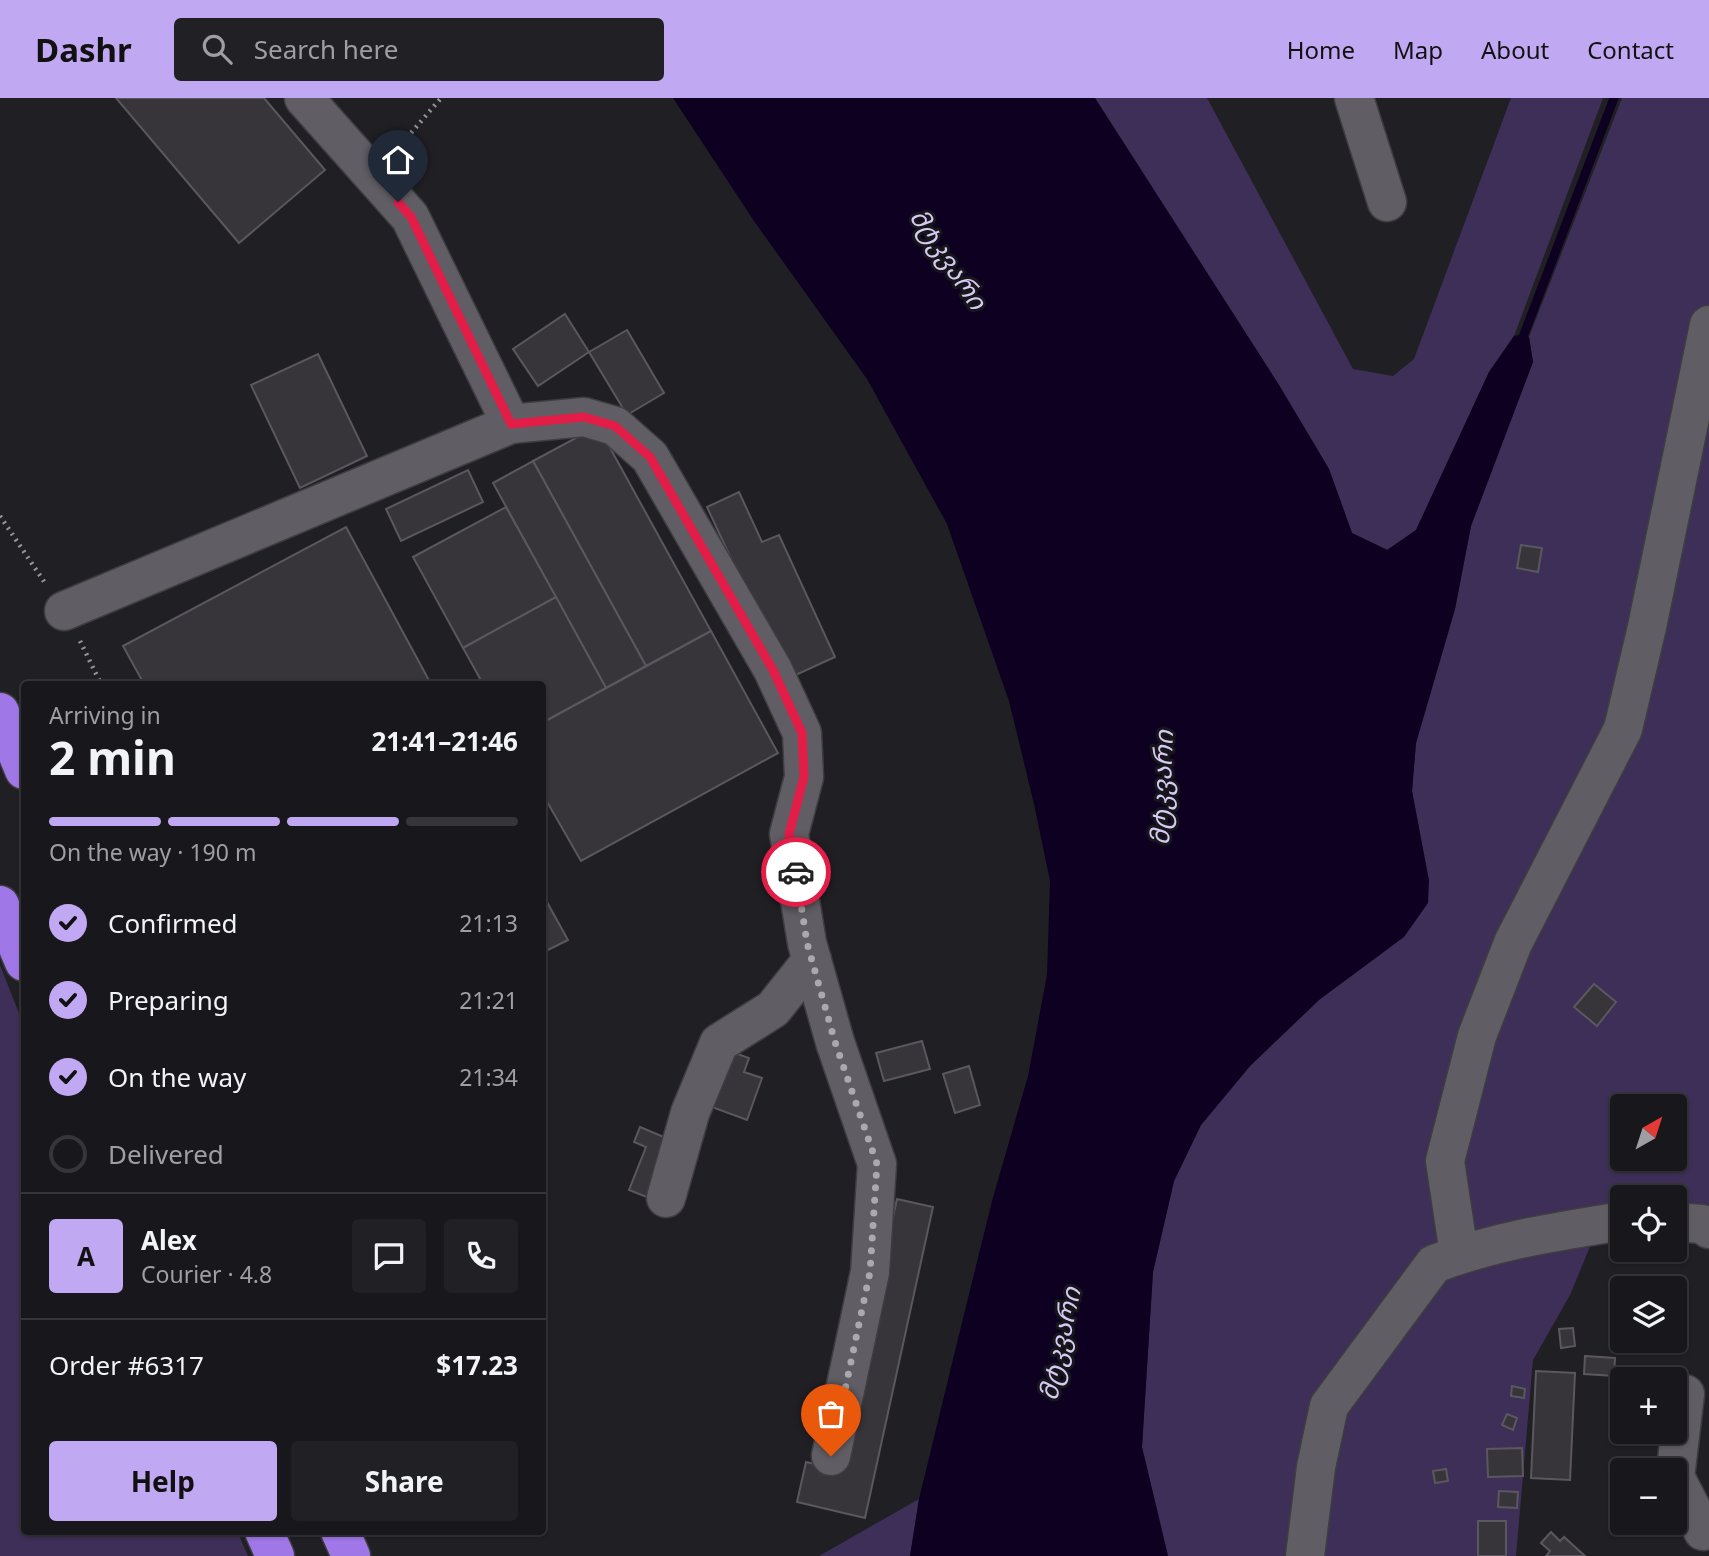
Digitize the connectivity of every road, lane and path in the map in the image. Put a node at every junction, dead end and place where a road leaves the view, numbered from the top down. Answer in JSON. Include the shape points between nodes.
{"nodes":[{"id":1,"x":303,"y":98,"type":"edge"},
{"id":2,"x":441,"y":98,"type":"edge"},
{"id":3,"x":1354,"y":98,"type":"edge"},
{"id":4,"x":1387,"y":202,"type":"dead end"},
{"id":5,"x":411,"y":217,"type":"junction"},
{"id":6,"x":1709,"y":325,"type":"edge"},
{"id":7,"x":511,"y":424,"type":"junction"},
{"id":8,"x":64,"y":611,"type":"dead end"},
{"id":9,"x":0,"y":712,"type":"edge"},
{"id":10,"x":21,"y":763,"type":"edge"},
{"id":11,"x":0,"y":905,"type":"edge"},
{"id":12,"x":21,"y":954,"type":"edge"},
{"id":13,"x":812,"y":960,"type":"junction"},
{"id":14,"x":666,"y":1198,"type":"dead end"},
{"id":15,"x":1610,"y":1223,"type":"edge"},
{"id":16,"x":1687,"y":1223,"type":"edge"},
{"id":17,"x":1709,"y":1229,"type":"edge"},
{"id":18,"x":1459,"y":1254,"type":"junction"},
{"id":19,"x":1679,"y":1444,"type":"edge"},
{"id":20,"x":831,"y":1456,"type":"dead end"},
{"id":21,"x":1709,"y":1530,"type":"edge"},
{"id":22,"x":266,"y":1535,"type":"edge"},
{"id":23,"x":342,"y":1535,"type":"edge"},
{"id":24,"x":275,"y":1556,"type":"edge"},
{"id":25,"x":351,"y":1556,"type":"edge"},
{"id":26,"x":1305,"y":1556,"type":"edge"}],
"edges":[{"from":1,"to":5,"type":"street"},
{"from":2,"to":5,"type":"path","via":[[411,134],[420,180],[419,208]]},
{"from":3,"to":4,"type":"street"},
{"from":5,"to":7,"type":"street"},
{"from":6,"to":18,"type":"street","via":[[1623,729],[1513,943],[1477,1036],[1446,1161]]},
{"from":7,"to":8,"type":"street"},
{"from":7,"to":13,"type":"street","via":[[584,417],[615,426],[650,457],[773,670],[802,733],[804,777],[789,834]]},
{"from":9,"to":10,"type":"highway"},
{"from":11,"to":12,"type":"highway"},
{"from":13,"to":14,"type":"street","via":[[772,1009],[719,1043],[690,1113]]},
{"from":13,"to":20,"type":"street","via":[[877,1164],[870,1272]]},
{"from":15,"to":18,"type":"street"},
{"from":16,"to":17,"type":"street"},
{"from":18,"to":26,"type":"street","via":[[1434,1264],[1329,1406]]},
{"from":19,"to":21,"type":"street","via":[[1675,1477],[1703,1531]]},
{"from":22,"to":24,"type":"highway"},
{"from":23,"to":25,"type":"highway"}]}
